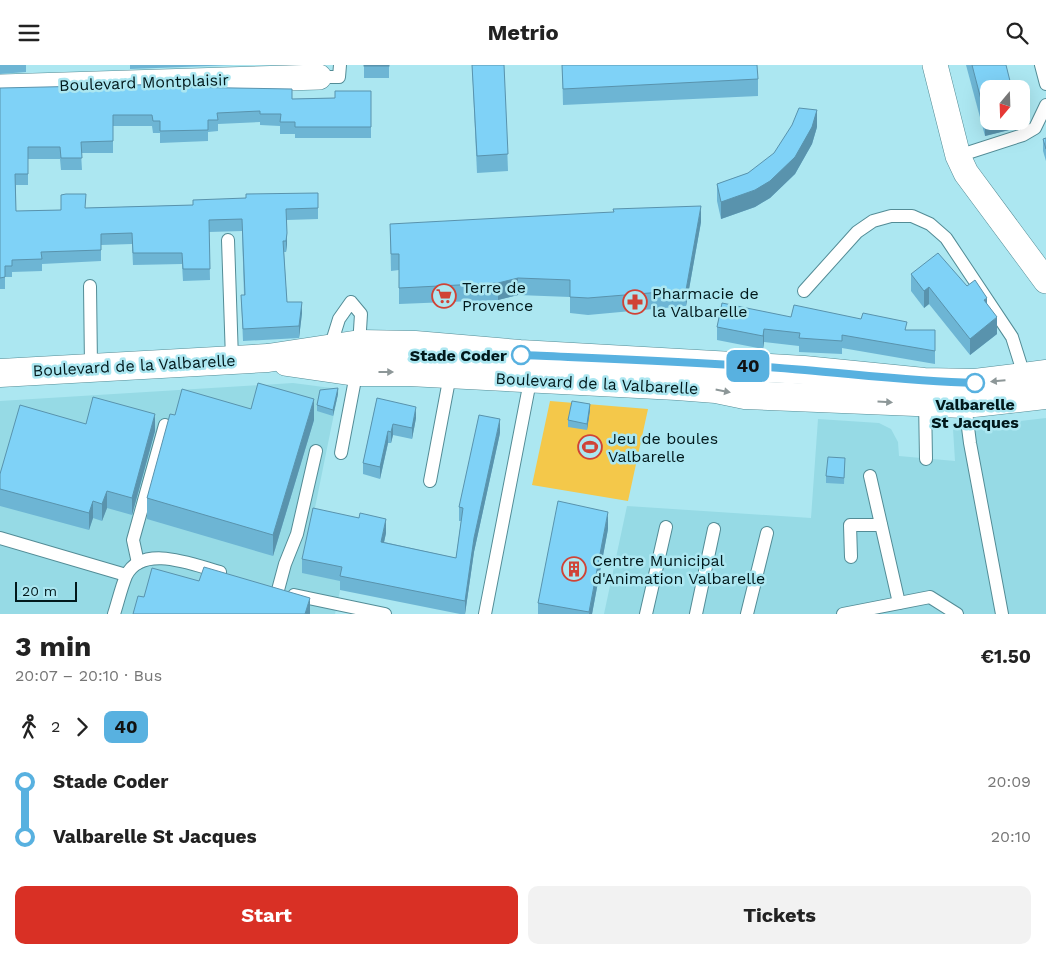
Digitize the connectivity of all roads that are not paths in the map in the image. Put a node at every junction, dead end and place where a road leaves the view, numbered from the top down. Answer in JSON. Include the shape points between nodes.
{"nodes":[{"id":1,"x":935,"y":65,"type":"edge"},
{"id":2,"x":1041,"y":65,"type":"edge"},
{"id":3,"x":329,"y":71,"type":"edge"},
{"id":4,"x":120,"y":73,"type":"edge"},
{"id":5,"x":1046,"y":84,"type":"edge"},
{"id":6,"x":0,"y":87,"type":"edge"},
{"id":7,"x":1046,"y":105,"type":"edge"},
{"id":8,"x":958,"y":156,"type":"junction"},
{"id":9,"x":228,"y":240,"type":"dead end"},
{"id":10,"x":1046,"y":281,"type":"edge"},
{"id":11,"x":90,"y":286,"type":"dead end"},
{"id":12,"x":804,"y":291,"type":"dead end"},
{"id":13,"x":360,"y":344,"type":"junction"},
{"id":14,"x":232,"y":359,"type":"junction"},
{"id":15,"x":339,"y":362,"type":"junction"},
{"id":16,"x":92,"y":366,"type":"junction"},
{"id":17,"x":533,"y":367,"type":"junction"},
{"id":18,"x":0,"y":373,"type":"edge"},
{"id":19,"x":1035,"y":374,"type":"edge"},
{"id":20,"x":450,"y":375,"type":"junction"},
{"id":21,"x":925,"y":393,"type":"junction"},
{"id":22,"x":1046,"y":395,"type":"edge"},
{"id":23,"x":965,"y":404,"type":"junction"},
{"id":24,"x":165,"y":425,"type":"edge"},
{"id":25,"x":316,"y":451,"type":"dead end"},
{"id":26,"x":341,"y":453,"type":"dead end"},
{"id":27,"x":926,"y":459,"type":"dead end"},
{"id":28,"x":870,"y":476,"type":"dead end"},
{"id":29,"x":430,"y":481,"type":"dead end"},
{"id":30,"x":881,"y":525,"type":"junction"},
{"id":31,"x":666,"y":527,"type":"dead end"},
{"id":32,"x":714,"y":529,"type":"dead end"},
{"id":33,"x":767,"y":533,"type":"dead end"},
{"id":34,"x":0,"y":538,"type":"edge"},
{"id":35,"x":851,"y":557,"type":"dead end"},
{"id":36,"x":138,"y":563,"type":"junction"},
{"id":37,"x":126,"y":575,"type":"junction"},
{"id":38,"x":234,"y":577,"type":"edge"},
{"id":39,"x":899,"y":603,"type":"junction"},
{"id":40,"x":114,"y":614,"type":"edge"},
{"id":41,"x":385,"y":614,"type":"edge"},
{"id":42,"x":485,"y":614,"type":"edge"},
{"id":43,"x":646,"y":614,"type":"edge"},
{"id":44,"x":696,"y":614,"type":"edge"},
{"id":45,"x":747,"y":614,"type":"edge"},
{"id":46,"x":843,"y":614,"type":"edge"},
{"id":47,"x":957,"y":614,"type":"edge"},
{"id":48,"x":1002,"y":614,"type":"edge"}],
"edges":[{"from":1,"to":8,"type":"street"},
{"from":2,"to":5,"type":"lane"},
{"from":3,"to":4,"type":"street","name":"Boulevard Montplaisir"},
{"from":4,"to":6,"type":"street","name":"Boulevard Montplaisir"},
{"from":7,"to":8,"type":"lane","via":[[1035,128],[1023,135]]},
{"from":8,"to":10,"type":"street","via":[[966,173]]},
{"from":9,"to":14,"type":"lane"},
{"from":11,"to":16,"type":"lane"},
{"from":12,"to":19,"type":"lane","via":[[857,232],[873,221],[891,216],[912,216],[930,224],[946,238]]},
{"from":13,"to":15,"type":"street","name":"Boulevard de la Valbarelle"},
{"from":13,"to":15,"type":"lane","via":[[361,314],[351,302],[339,319]]},
{"from":13,"to":17,"type":"street","name":"Boulevard de la Valbarelle","via":[[415,345]]},
{"from":14,"to":15,"type":"street","name":"Boulevard de la Valbarelle"},
{"from":14,"to":16,"type":"street","name":"Boulevard de la Valbarelle"},
{"from":15,"to":20,"type":"street","name":"Boulevard de la Valbarelle","one_way":true},
{"from":15,"to":26,"type":"lane"},
{"from":16,"to":18,"type":"street","name":"Boulevard de la Valbarelle"},
{"from":17,"to":20,"type":"street","name":"Boulevard de la Valbarelle"},
{"from":17,"to":21,"type":"street","name":"Boulevard de la Valbarelle","via":[[745,395]]},
{"from":17,"to":42,"type":"lane"},
{"from":19,"to":21,"type":"street","name":"Boulevard de la Valbarelle","one_way":true},
{"from":20,"to":29,"type":"lane"},
{"from":21,"to":23,"type":"street","name":"Boulevard de la Valbarelle"},
{"from":21,"to":27,"type":"lane"},
{"from":22,"to":23,"type":"street","name":"Boulevard de la Valbarelle"},
{"from":23,"to":48,"type":"lane"},
{"from":24,"to":36,"type":"lane","via":[[133,540]]},
{"from":25,"to":41,"type":"lane","via":[[297,534],[274,589]]},
{"from":28,"to":30,"type":"lane"},
{"from":30,"to":35,"type":"lane","via":[[850,525]]},
{"from":30,"to":39,"type":"lane"},
{"from":31,"to":43,"type":"lane"},
{"from":32,"to":44,"type":"lane"},
{"from":33,"to":45,"type":"lane"},
{"from":34,"to":37,"type":"lane"},
{"from":36,"to":37,"type":"lane"},
{"from":36,"to":38,"type":"lane","via":[[159,558],[182,561]]},
{"from":37,"to":40,"type":"lane"},
{"from":39,"to":46,"type":"lane"},
{"from":39,"to":47,"type":"lane","via":[[930,597]]}]}
